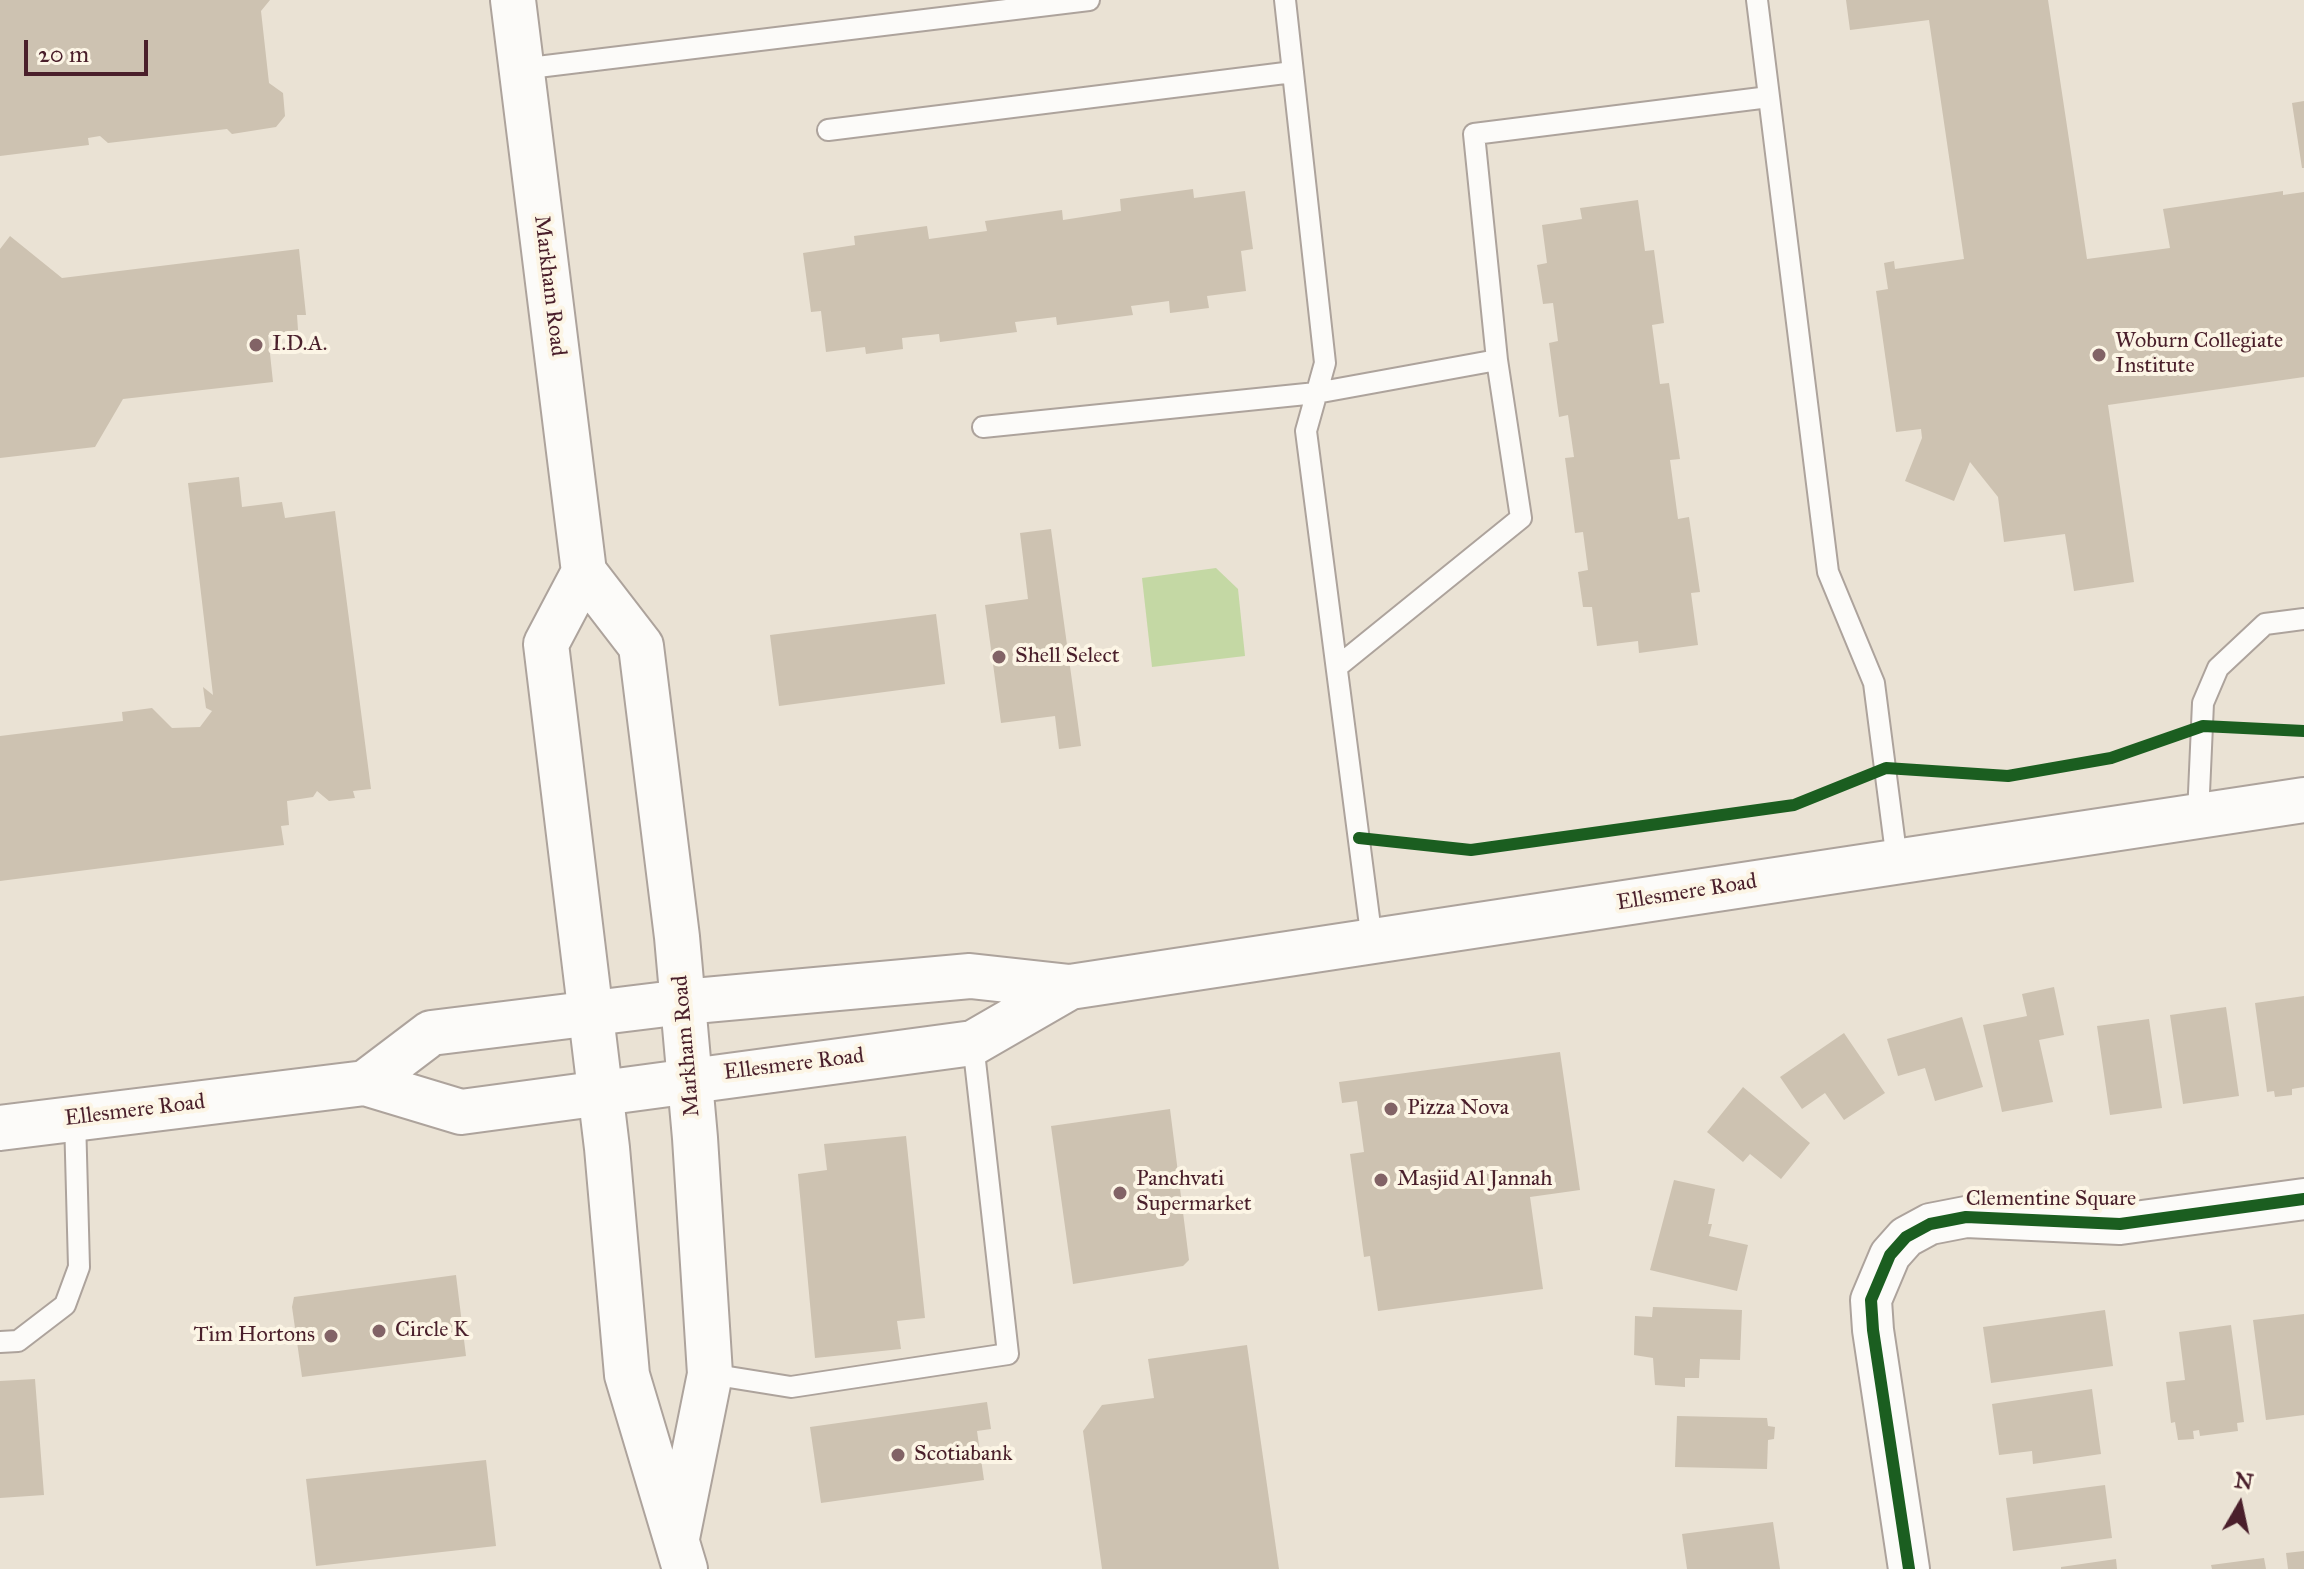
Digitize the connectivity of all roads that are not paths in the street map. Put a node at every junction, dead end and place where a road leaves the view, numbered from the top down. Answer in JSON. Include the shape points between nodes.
{"nodes":[{"id":1,"x":513,"y":0,"type":"edge"},
{"id":2,"x":1089,"y":0,"type":"edge"},
{"id":3,"x":1285,"y":0,"type":"edge"},
{"id":4,"x":1757,"y":0,"type":"edge"},
{"id":5,"x":521,"y":69,"type":"junction"},
{"id":6,"x":1293,"y":72,"type":"junction"},
{"id":7,"x":1769,"y":97,"type":"junction"},
{"id":8,"x":828,"y":130,"type":"dead end"},
{"id":9,"x":1497,"y":360,"type":"junction"},
{"id":10,"x":1316,"y":393,"type":"junction"},
{"id":11,"x":983,"y":427,"type":"dead end"},
{"id":12,"x":584,"y":572,"type":"junction"},
{"id":13,"x":2304,"y":619,"type":"edge"},
{"id":14,"x":1337,"y":667,"type":"junction"},
{"id":15,"x":2304,"y":800,"type":"edge"},
{"id":16,"x":2198,"y":815,"type":"junction"},
{"id":17,"x":1897,"y":861,"type":"junction"},
{"id":18,"x":1372,"y":941,"type":"junction"},
{"id":19,"x":1070,"y":987,"type":"junction"},
{"id":20,"x":683,"y":1002,"type":"junction"},
{"id":21,"x":592,"y":1012,"type":"junction"},
{"id":22,"x":973,"y":1043,"type":"junction"},
{"id":23,"x":690,"y":1079,"type":"junction"},
{"id":24,"x":365,"y":1083,"type":"junction"},
{"id":25,"x":601,"y":1092,"type":"junction"},
{"id":26,"x":75,"y":1118,"type":"junction"},
{"id":27,"x":0,"y":1128,"type":"edge"},
{"id":28,"x":2304,"y":1199,"type":"edge"},
{"id":29,"x":0,"y":1342,"type":"edge"},
{"id":30,"x":710,"y":1374,"type":"junction"},
{"id":31,"x":681,"y":1554,"type":"edge"},
{"id":32,"x":1909,"y":1569,"type":"edge"}],
"edges":[{"from":1,"to":5,"type":"main road","name":"Markham Road"},
{"from":2,"to":5,"type":"lane"},
{"from":3,"to":6,"type":"lane"},
{"from":4,"to":7,"type":"lane"},
{"from":5,"to":12,"type":"main road","name":"Markham Road"},
{"from":6,"to":8,"type":"lane"},
{"from":6,"to":10,"type":"lane","via":[[1325,363]]},
{"from":7,"to":9,"type":"lane","via":[[1474,134]]},
{"from":7,"to":17,"type":"lane","via":[[1828,572],[1874,683]]},
{"from":9,"to":10,"type":"lane"},
{"from":9,"to":14,"type":"lane","via":[[1521,518]]},
{"from":10,"to":11,"type":"lane"},
{"from":10,"to":14,"type":"lane","via":[[1306,431]]},
{"from":12,"to":20,"type":"main road","name":"Markham Road","via":[[641,646]]},
{"from":12,"to":21,"type":"main road","name":"Markham Road","via":[[546,644]]},
{"from":13,"to":16,"type":"lane","via":[[2265,624],[2218,668],[2203,703]]},
{"from":14,"to":18,"type":"lane"},
{"from":15,"to":16,"type":"main road","name":"Ellesmere Road"},
{"from":16,"to":17,"type":"main road","name":"Ellesmere Road"},
{"from":17,"to":18,"type":"main road","name":"Ellesmere Road"},
{"from":18,"to":19,"type":"main road","name":"Ellesmere Road"},
{"from":19,"to":20,"type":"main road","name":"Ellesmere Road","via":[[970,976]]},
{"from":19,"to":22,"type":"main road","name":"Ellesmere Road"},
{"from":20,"to":21,"type":"main road","name":"Ellesmere Road"},
{"from":20,"to":23,"type":"main road","name":"Markham Road"},
{"from":21,"to":24,"type":"main road","name":"Ellesmere Road","via":[[431,1033]]},
{"from":21,"to":25,"type":"main road","name":"Markham Road"},
{"from":22,"to":23,"type":"main road","name":"Ellesmere Road"},
{"from":22,"to":30,"type":"lane","via":[[1008,1354],[791,1387]]},
{"from":23,"to":25,"type":"main road","name":"Ellesmere Road"},
{"from":23,"to":30,"type":"main road","name":"Markham Road"},
{"from":24,"to":25,"type":"main road","name":"Ellesmere Road","via":[[461,1112]]},
{"from":24,"to":26,"type":"main road","name":"Ellesmere Road"},
{"from":25,"to":31,"type":"main road","name":"Markham Road","via":[[627,1375]]},
{"from":26,"to":27,"type":"main road","name":"Ellesmere Road"},
{"from":26,"to":29,"type":"lane","via":[[79,1267],[65,1305],[18,1341]]},
{"from":28,"to":32,"type":"street","name":"Clementine Square","via":[[2120,1224],[1966,1217],[1930,1224],[1906,1237],[1890,1255],[1871,1300]]},
{"from":30,"to":31,"type":"main road","name":"Markham Road"}]}
